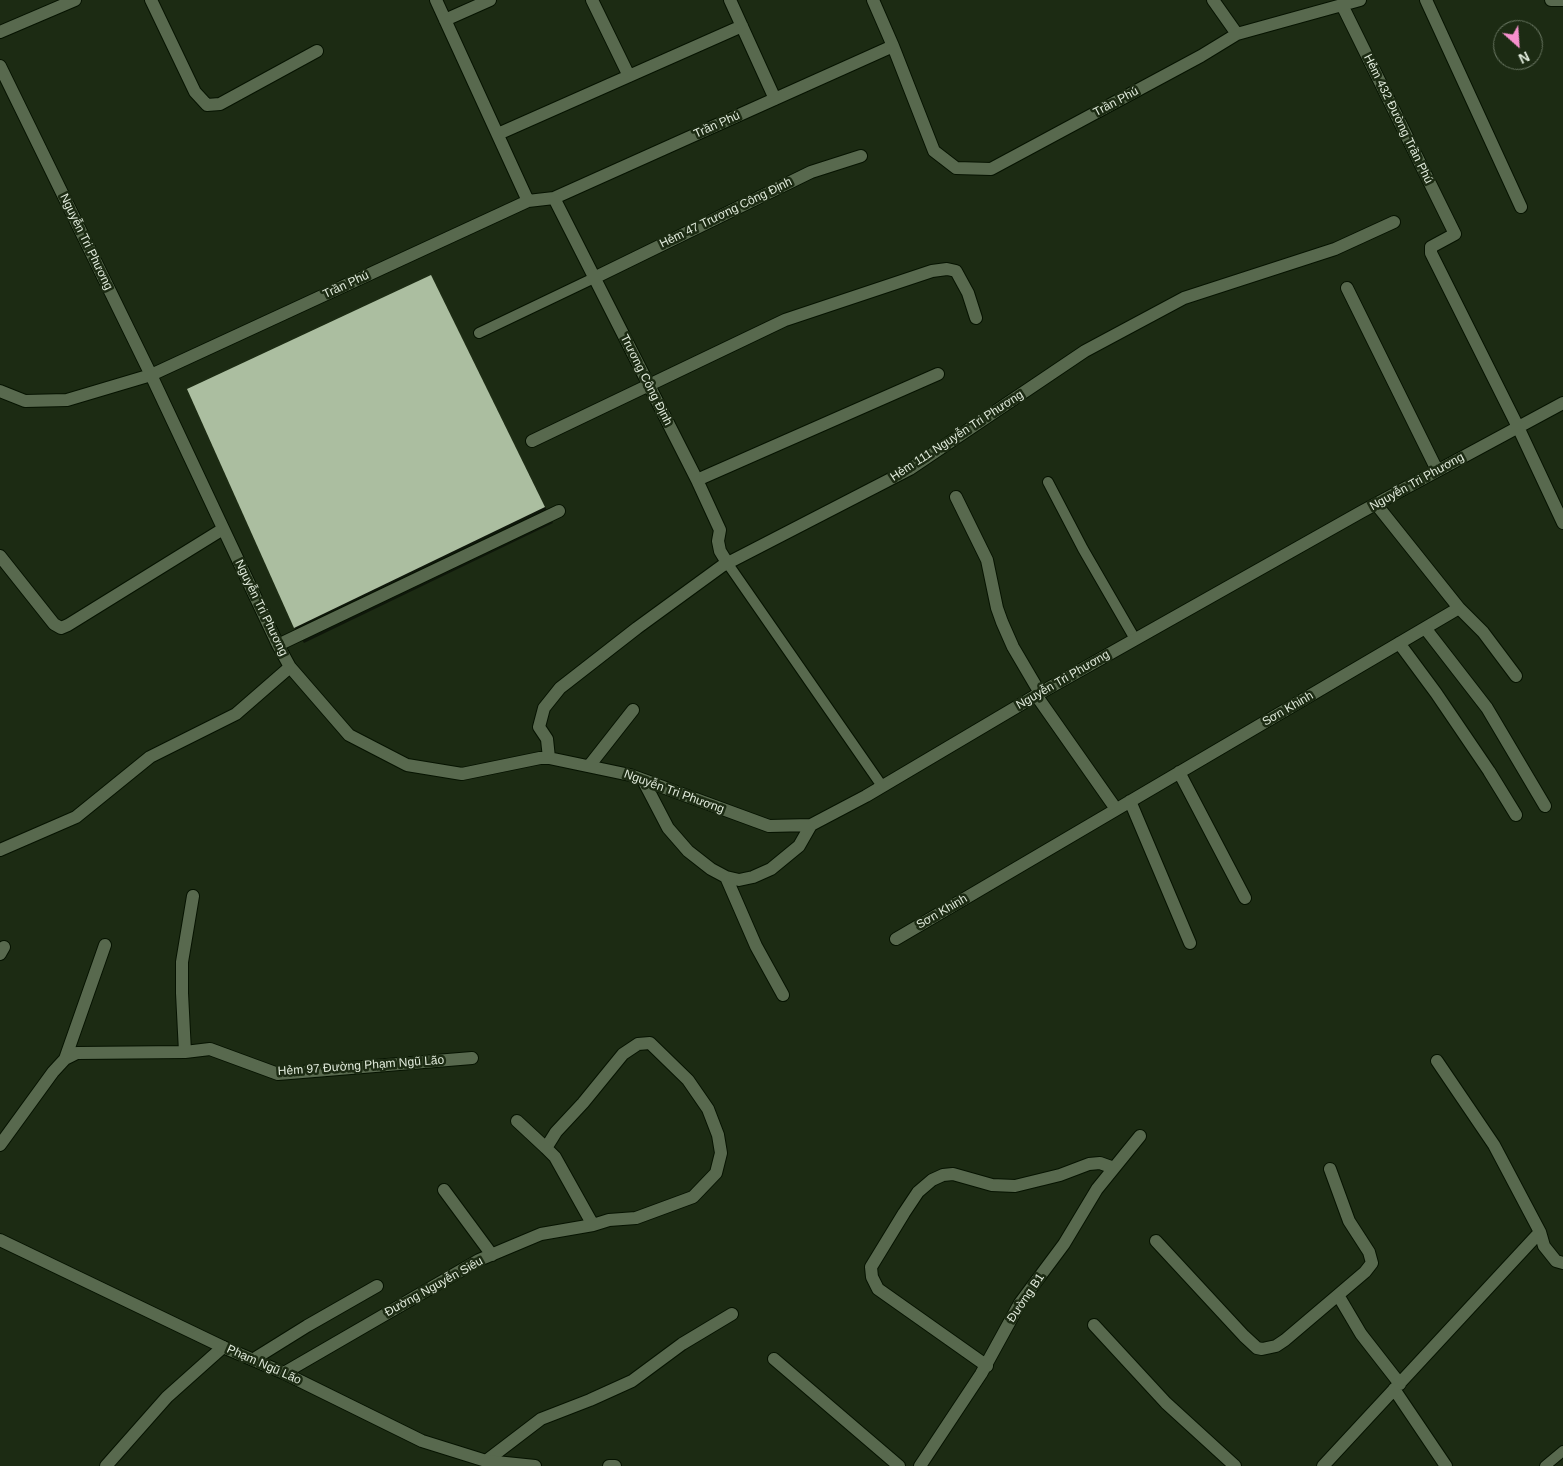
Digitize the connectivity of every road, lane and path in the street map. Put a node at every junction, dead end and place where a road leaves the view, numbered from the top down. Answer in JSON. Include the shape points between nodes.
{"nodes":[{"id":1,"x":75,"y":0,"type":"edge"},
{"id":2,"x":151,"y":0,"type":"edge"},
{"id":3,"x":436,"y":0,"type":"edge"},
{"id":4,"x":490,"y":0,"type":"edge"},
{"id":5,"x":592,"y":0,"type":"edge"},
{"id":6,"x":730,"y":0,"type":"edge"},
{"id":7,"x":873,"y":0,"type":"edge"},
{"id":8,"x":1212,"y":0,"type":"edge"},
{"id":9,"x":1360,"y":0,"type":"edge"},
{"id":10,"x":1426,"y":0,"type":"edge"},
{"id":11,"x":1551,"y":0,"type":"edge"},
{"id":12,"x":1563,"y":0,"type":"edge"},
{"id":13,"x":1342,"y":5,"type":"junction"},
{"id":14,"x":445,"y":20,"type":"junction"},
{"id":15,"x":742,"y":26,"type":"junction"},
{"id":16,"x":0,"y":32,"type":"edge"},
{"id":17,"x":1237,"y":34,"type":"junction"},
{"id":18,"x":893,"y":46,"type":"junction"},
{"id":19,"x":317,"y":51,"type":"dead end"},
{"id":20,"x":0,"y":66,"type":"edge"},
{"id":21,"x":629,"y":76,"type":"junction"},
{"id":22,"x":775,"y":99,"type":"junction"},
{"id":23,"x":498,"y":134,"type":"junction"},
{"id":24,"x":861,"y":156,"type":"dead end"},
{"id":25,"x":554,"y":198,"type":"junction"},
{"id":26,"x":528,"y":201,"type":"junction"},
{"id":27,"x":1522,"y":207,"type":"dead end"},
{"id":28,"x":1394,"y":222,"type":"dead end"},
{"id":29,"x":594,"y":278,"type":"junction"},
{"id":30,"x":1347,"y":288,"type":"dead end"},
{"id":31,"x":976,"y":318,"type":"dead end"},
{"id":32,"x":479,"y":333,"type":"dead end"},
{"id":33,"x":938,"y":374,"type":"dead end"},
{"id":34,"x":151,"y":375,"type":"junction"},
{"id":35,"x":648,"y":384,"type":"junction"},
{"id":36,"x":0,"y":392,"type":"edge"},
{"id":37,"x":1563,"y":403,"type":"edge"},
{"id":38,"x":1518,"y":427,"type":"junction"},
{"id":39,"x":532,"y":441,"type":"dead end"},
{"id":40,"x":1437,"y":470,"type":"junction"},
{"id":41,"x":697,"y":480,"type":"junction"},
{"id":42,"x":1048,"y":482,"type":"dead end"},
{"id":43,"x":956,"y":497,"type":"dead end"},
{"id":44,"x":1376,"y":504,"type":"junction"},
{"id":45,"x":559,"y":511,"type":"dead end"},
{"id":46,"x":1563,"y":523,"type":"edge"},
{"id":47,"x":223,"y":528,"type":"junction"},
{"id":48,"x":0,"y":556,"type":"edge"},
{"id":49,"x":728,"y":564,"type":"junction"},
{"id":50,"x":1459,"y":608,"type":"junction"},
{"id":51,"x":1425,"y":628,"type":"junction"},
{"id":52,"x":1135,"y":639,"type":"junction"},
{"id":53,"x":1399,"y":643,"type":"junction"},
{"id":54,"x":278,"y":645,"type":"junction"},
{"id":55,"x":290,"y":667,"type":"junction"},
{"id":56,"x":1516,"y":676,"type":"dead end"},
{"id":57,"x":1038,"y":694,"type":"junction"},
{"id":58,"x":633,"y":710,"type":"dead end"},
{"id":59,"x":549,"y":758,"type":"junction"},
{"id":60,"x":589,"y":766,"type":"junction"},
{"id":61,"x":1179,"y":772,"type":"junction"},
{"id":62,"x":643,"y":780,"type":"junction"},
{"id":63,"x":882,"y":786,"type":"junction"},
{"id":64,"x":1130,"y":802,"type":"junction"},
{"id":65,"x":1545,"y":806,"type":"dead end"},
{"id":66,"x":1116,"y":809,"type":"junction"},
{"id":67,"x":1516,"y":815,"type":"dead end"},
{"id":68,"x":811,"y":826,"type":"junction"},
{"id":69,"x":0,"y":850,"type":"edge"},
{"id":70,"x":726,"y":877,"type":"junction"},
{"id":71,"x":193,"y":896,"type":"dead end"},
{"id":72,"x":1245,"y":898,"type":"dead end"},
{"id":73,"x":896,"y":938,"type":"dead end"},
{"id":74,"x":1190,"y":943,"type":"dead end"},
{"id":75,"x":105,"y":945,"type":"dead end"},
{"id":76,"x":783,"y":996,"type":"dead end"},
{"id":77,"x":185,"y":1052,"type":"junction"},
{"id":78,"x":472,"y":1058,"type":"dead end"},
{"id":79,"x":65,"y":1059,"type":"junction"},
{"id":80,"x":1437,"y":1060,"type":"dead end"},
{"id":81,"x":517,"y":1121,"type":"dead end"},
{"id":82,"x":1140,"y":1136,"type":"dead end"},
{"id":83,"x":0,"y":1145,"type":"edge"},
{"id":84,"x":546,"y":1148,"type":"junction"},
{"id":85,"x":1114,"y":1168,"type":"junction"},
{"id":86,"x":1330,"y":1169,"type":"dead end"},
{"id":87,"x":444,"y":1190,"type":"dead end"},
{"id":88,"x":593,"y":1225,"type":"junction"},
{"id":89,"x":1540,"y":1232,"type":"junction"},
{"id":90,"x":0,"y":1240,"type":"edge"},
{"id":91,"x":1156,"y":1241,"type":"dead end"},
{"id":92,"x":492,"y":1254,"type":"junction"},
{"id":93,"x":1563,"y":1263,"type":"edge"},
{"id":94,"x":377,"y":1286,"type":"dead end"},
{"id":95,"x":1338,"y":1295,"type":"junction"},
{"id":96,"x":732,"y":1314,"type":"dead end"},
{"id":97,"x":1094,"y":1325,"type":"dead end"},
{"id":98,"x":223,"y":1348,"type":"junction"},
{"id":99,"x":254,"y":1359,"type":"junction"},
{"id":100,"x":774,"y":1360,"type":"dead end"},
{"id":101,"x":987,"y":1366,"type":"junction"},
{"id":102,"x":284,"y":1373,"type":"junction"},
{"id":103,"x":1397,"y":1386,"type":"junction"},
{"id":104,"x":1563,"y":1451,"type":"edge"},
{"id":105,"x":486,"y":1461,"type":"junction"},
{"id":106,"x":106,"y":1466,"type":"edge"},
{"id":107,"x":535,"y":1466,"type":"edge"},
{"id":108,"x":609,"y":1466,"type":"edge"},
{"id":109,"x":615,"y":1466,"type":"edge"},
{"id":110,"x":899,"y":1466,"type":"edge"},
{"id":111,"x":920,"y":1466,"type":"edge"},
{"id":112,"x":1235,"y":1466,"type":"edge"},
{"id":113,"x":1323,"y":1466,"type":"edge"},
{"id":114,"x":1446,"y":1466,"type":"edge"},
{"id":115,"x":1545,"y":1466,"type":"edge"}],
"edges":[{"from":1,"to":16,"type":"street"},
{"from":2,"to":19,"type":"street","via":[[195,92],[208,106],[220,104]]},
{"from":3,"to":14,"type":"street"},
{"from":4,"to":14,"type":"street"},
{"from":5,"to":21,"type":"street"},
{"from":6,"to":15,"type":"street"},
{"from":7,"to":18,"type":"street"},
{"from":8,"to":17,"type":"street"},
{"from":9,"to":13,"type":"street","name":"Trần Phú"},
{"from":10,"to":27,"type":"street"},
{"from":11,"to":12,"type":"street"},
{"from":13,"to":17,"type":"street","name":"Trần Phú"},
{"from":13,"to":38,"type":"street","name":"Hẻm 432 Đường Trần Phú","via":[[1454,234],[1431,247],[1431,253]]},
{"from":14,"to":23,"type":"street"},
{"from":15,"to":21,"type":"street"},
{"from":15,"to":22,"type":"street"},
{"from":17,"to":18,"type":"street","name":"Trần Phú","via":[[991,169],[956,168],[934,151]]},
{"from":18,"to":22,"type":"street","name":"Trần Phú"},
{"from":20,"to":34,"type":"street","name":"Nguyễn Tri Phương"},
{"from":21,"to":23,"type":"street"},
{"from":22,"to":25,"type":"street","name":"Trần Phú"},
{"from":23,"to":26,"type":"street"},
{"from":24,"to":29,"type":"street","name":"Hẻm 47 Trương Công Định","via":[[811,172]]},
{"from":25,"to":26,"type":"street","name":"Trần Phú"},
{"from":25,"to":29,"type":"street","name":"Trương Công Định"},
{"from":26,"to":34,"type":"street","name":"Trần Phú"},
{"from":28,"to":49,"type":"street","name":"Hẻm 111 Nguyễn Tri Phương","via":[[1335,249],[1184,298],[1085,352],[910,469]]},
{"from":29,"to":32,"type":"lane"},
{"from":29,"to":35,"type":"street","name":"Trương Công Định"},
{"from":30,"to":40,"type":"street"},
{"from":31,"to":35,"type":"street","via":[[956,271],[932,271],[785,320]]},
{"from":33,"to":41,"type":"street"},
{"from":34,"to":36,"type":"street","name":"Trần Phú","via":[[67,400],[25,401]]},
{"from":34,"to":47,"type":"street","name":"Nguyễn Tri Phương"},
{"from":35,"to":39,"type":"street"},
{"from":35,"to":41,"type":"street","name":"Trương Công Định"},
{"from":37,"to":38,"type":"street","name":"Nguyễn Tri Phương"},
{"from":38,"to":40,"type":"street","name":"Nguyễn Tri Phương"},
{"from":38,"to":46,"type":"street"},
{"from":40,"to":44,"type":"street","name":"Nguyễn Tri Phương"},
{"from":41,"to":49,"type":"street","name":"Trương Công Định","via":[[720,530],[720,551]]},
{"from":42,"to":52,"type":"lane"},
{"from":43,"to":57,"type":"street","via":[[987,560],[1002,622]]},
{"from":44,"to":50,"type":"street"},
{"from":44,"to":52,"type":"street","name":"Nguyễn Tri Phương"},
{"from":45,"to":54,"type":"street"},
{"from":47,"to":48,"type":"street","via":[[61,628],[54,624]]},
{"from":47,"to":54,"type":"street","name":"Nguyễn Tri Phương"},
{"from":49,"to":59,"type":"street","name":"Hẻm 111 Nguyễn Tri Phương","via":[[560,688],[544,708],[539,727],[547,739]]},
{"from":49,"to":63,"type":"lane"},
{"from":50,"to":51,"type":"street","name":"Sơn Khinh"},
{"from":50,"to":56,"type":"street","via":[[1483,632]]},
{"from":51,"to":53,"type":"street","name":"Sơn Khinh"},
{"from":51,"to":65,"type":"street","via":[[1487,708]]},
{"from":52,"to":57,"type":"street","name":"Nguyễn Tri Phương"},
{"from":53,"to":61,"type":"street","name":"Sơn Khinh"},
{"from":53,"to":67,"type":"street"},
{"from":54,"to":55,"type":"street","name":"Nguyễn Tri Phương"},
{"from":55,"to":59,"type":"street","name":"Nguyễn Tri Phương","via":[[349,735],[407,765],[462,774]]},
{"from":55,"to":69,"type":"street","via":[[236,714],[150,757],[76,816]]},
{"from":57,"to":63,"type":"street","name":"Nguyễn Tri Phương"},
{"from":57,"to":66,"type":"street"},
{"from":58,"to":60,"type":"street"},
{"from":59,"to":60,"type":"street","name":"Nguyễn Tri Phương"},
{"from":60,"to":62,"type":"street","name":"Nguyễn Tri Phương","via":[[630,774]]},
{"from":61,"to":64,"type":"street","name":"Sơn Khinh"},
{"from":61,"to":72,"type":"street"},
{"from":62,"to":68,"type":"street","name":"Nguyễn Tri Phương","via":[[769,826]]},
{"from":62,"to":70,"type":"street","via":[[668,828],[688,851]]},
{"from":63,"to":68,"type":"street","name":"Nguyễn Tri Phương"},
{"from":64,"to":66,"type":"street","name":"Sơn Khinh"},
{"from":64,"to":74,"type":"street"},
{"from":66,"to":73,"type":"street","name":"Sơn Khinh"},
{"from":68,"to":70,"type":"street","via":[[799,846],[771,868],[739,880]]},
{"from":70,"to":76,"type":"street","via":[[756,946]]},
{"from":71,"to":77,"type":"street","via":[[182,962]]},
{"from":75,"to":79,"type":"street"},
{"from":77,"to":78,"type":"street","name":"Hẻm 97 Đường Phạm Ngũ Lão","via":[[210,1048],[278,1074]]},
{"from":77,"to":79,"type":"street","name":"Hẻm 97 Đường Phạm Ngũ Lão","via":[[77,1053]]},
{"from":79,"to":83,"type":"street"},
{"from":80,"to":89,"type":"street","via":[[1494,1145]]},
{"from":81,"to":84,"type":"street"},
{"from":82,"to":85,"type":"street","name":"Đường B1"},
{"from":84,"to":88,"type":"street","via":[[555,1157]]},
{"from":84,"to":88,"type":"street","name":"Đường Nguyễn Siêu","via":[[623,1054],[638,1044],[650,1043],[688,1080],[708,1109],[721,1153],[716,1172],[693,1197],[636,1218]]},
{"from":85,"to":101,"type":"street","name":"Đường B1","via":[[1020,1303]]},
{"from":85,"to":101,"type":"street","via":[[1100,1163],[1089,1164],[1015,1186],[943,1175],[918,1192],[904,1213],[871,1267],[878,1289]]},
{"from":86,"to":95,"type":"street","via":[[1350,1221],[1372,1263]]},
{"from":87,"to":92,"type":"street"},
{"from":88,"to":92,"type":"street","name":"Đường Nguyễn Siêu","via":[[541,1234]]},
{"from":89,"to":93,"type":"street","via":[[1544,1246],[1556,1261]]},
{"from":89,"to":103,"type":"street"},
{"from":90,"to":98,"type":"street","name":"Phạm Ngũ Lão"},
{"from":91,"to":95,"type":"street","via":[[1256,1348],[1276,1346]]},
{"from":92,"to":102,"type":"street","name":"Đường Nguyễn Siêu"},
{"from":94,"to":99,"type":"street"},
{"from":95,"to":103,"type":"street"},
{"from":96,"to":105,"type":"street","via":[[682,1344],[632,1381],[541,1419]]},
{"from":97,"to":112,"type":"street","via":[[1166,1403]]},
{"from":98,"to":99,"type":"street","name":"Phạm Ngũ Lão"},
{"from":98,"to":106,"type":"street","via":[[167,1397]]},
{"from":99,"to":102,"type":"street","name":"Phạm Ngũ Lão"},
{"from":100,"to":110,"type":"street"},
{"from":101,"to":111,"type":"street","name":"Đường B1"},
{"from":102,"to":105,"type":"street","name":"Phạm Ngũ Lão","via":[[422,1441]]},
{"from":103,"to":113,"type":"street"},
{"from":103,"to":114,"type":"street"},
{"from":104,"to":115,"type":"lane"},
{"from":105,"to":107,"type":"street","name":"Phạm Ngũ Lão"},
{"from":108,"to":109,"type":"street"}]}
